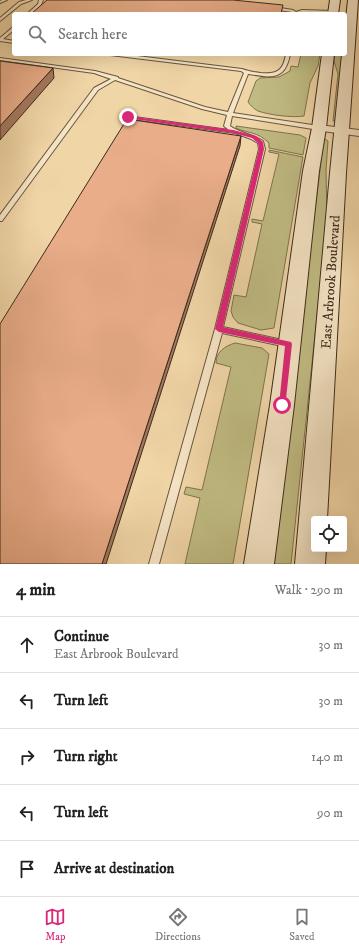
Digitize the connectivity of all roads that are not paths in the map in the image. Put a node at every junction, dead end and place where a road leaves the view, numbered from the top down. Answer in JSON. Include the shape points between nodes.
{"nodes":[{"id":1,"x":5,"y":0,"type":"edge"},
{"id":2,"x":30,"y":0,"type":"edge"},
{"id":3,"x":41,"y":0,"type":"edge"},
{"id":4,"x":335,"y":0,"type":"edge"},
{"id":5,"x":353,"y":0,"type":"edge"},
{"id":6,"x":0,"y":2,"type":"edge"},
{"id":7,"x":267,"y":8,"type":"edge"},
{"id":8,"x":31,"y":12,"type":"edge"},
{"id":9,"x":294,"y":12,"type":"edge"},
{"id":10,"x":299,"y":12,"type":"edge"},
{"id":11,"x":318,"y":12,"type":"edge"},
{"id":12,"x":333,"y":12,"type":"edge"},
{"id":13,"x":0,"y":20,"type":"edge"},
{"id":14,"x":12,"y":30,"type":"edge"},
{"id":15,"x":0,"y":40,"type":"edge"},
{"id":16,"x":12,"y":42,"type":"edge"},
{"id":17,"x":126,"y":56,"type":"edge"},
{"id":18,"x":287,"y":56,"type":"edge"},
{"id":19,"x":328,"y":56,"type":"edge"},
{"id":20,"x":0,"y":59,"type":"edge"},
{"id":21,"x":246,"y":72,"type":"junction"},
{"id":22,"x":116,"y":78,"type":"junction"},
{"id":23,"x":230,"y":114,"type":"junction"},
{"id":24,"x":128,"y":117,"type":"dead end"},
{"id":25,"x":319,"y":128,"type":"junction"},
{"id":26,"x":233,"y":132,"type":"junction"},
{"id":27,"x":350,"y":132,"type":"edge"},
{"id":28,"x":0,"y":219,"type":"edge"},
{"id":29,"x":219,"y":329,"type":"junction"},
{"id":30,"x":289,"y":344,"type":"junction"},
{"id":31,"x":154,"y":564,"type":"edge"},
{"id":32,"x":259,"y":564,"type":"edge"},
{"id":33,"x":310,"y":564,"type":"edge"}],
"edges":[{"from":1,"to":6,"type":"lane"},
{"from":2,"to":13,"type":"lane","via":[[20,3]]},
{"from":3,"to":8,"type":"lane"},
{"from":4,"to":12,"type":"street"},
{"from":5,"to":27,"type":"street","name":"East Arbrook Boulevard"},
{"from":7,"to":9,"type":"lane"},
{"from":10,"to":11,"type":"lane"},
{"from":14,"to":15,"type":"lane"},
{"from":15,"to":16,"type":"lane"},
{"from":17,"to":21,"type":"lane"},
{"from":18,"to":21,"type":"lane","via":[[280,73]]},
{"from":19,"to":25,"type":"street","name":"East Arbrook Boulevard"},
{"from":20,"to":22,"type":"lane","via":[[75,68]]},
{"from":21,"to":23,"type":"lane"},
{"from":22,"to":23,"type":"lane","via":[[153,92]]},
{"from":22,"to":28,"type":"lane","via":[[96,89]]},
{"from":23,"to":25,"type":"lane"},
{"from":23,"to":26,"type":"lane","via":[[227,126]]},
{"from":24,"to":26,"type":"lane"},
{"from":25,"to":27,"type":"street"},
{"from":25,"to":30,"type":"street","name":"East Arbrook Boulevard"},
{"from":26,"to":29,"type":"lane","via":[[254,137],[261,142],[262,149]]},
{"from":27,"to":33,"type":"street","name":"East Arbrook Boulevard"},
{"from":29,"to":30,"type":"lane"},
{"from":29,"to":31,"type":"lane"},
{"from":30,"to":32,"type":"street","name":"East Arbrook Boulevard"}]}
